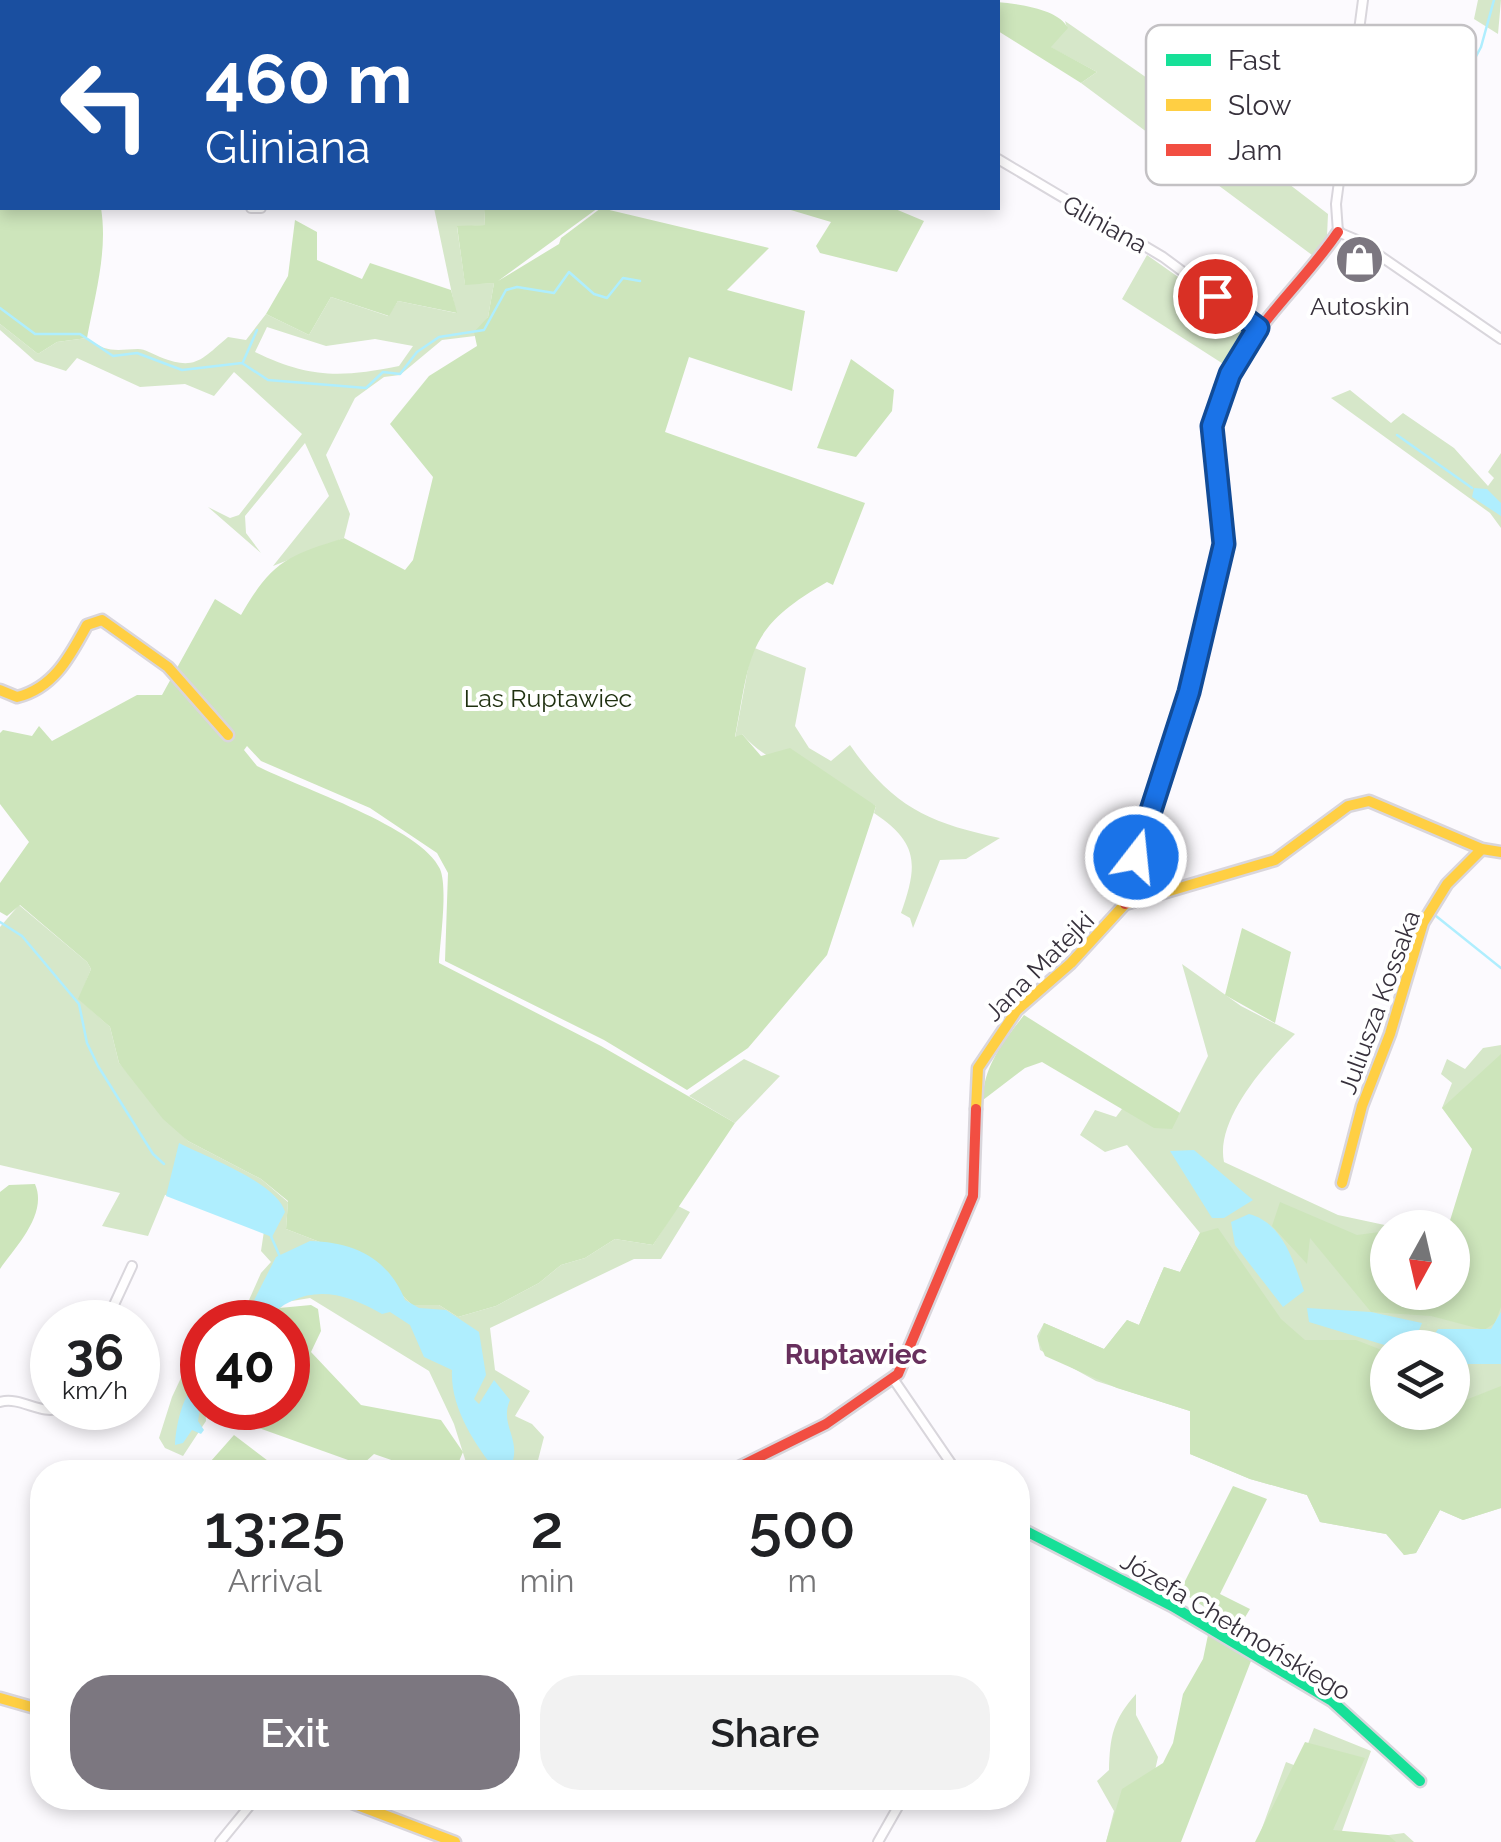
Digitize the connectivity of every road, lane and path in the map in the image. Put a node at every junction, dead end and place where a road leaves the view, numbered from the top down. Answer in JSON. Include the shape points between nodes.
{"nodes":[{"id":1,"x":1363,"y":0,"type":"edge"},
{"id":2,"x":1360,"y":25,"type":"edge"},
{"id":3,"x":1000,"y":160,"type":"edge"},
{"id":4,"x":1339,"y":185,"type":"edge"},
{"id":5,"x":1338,"y":232,"type":"junction"},
{"id":6,"x":1258,"y":328,"type":"junction"},
{"id":7,"x":1501,"y":339,"type":"edge"},
{"id":8,"x":0,"y":690,"type":"edge"},
{"id":9,"x":228,"y":735,"type":"dead end"},
{"id":10,"x":1482,"y":849,"type":"junction"},
{"id":11,"x":1501,"y":852,"type":"edge"},
{"id":12,"x":1125,"y":904,"type":"junction"},
{"id":13,"x":1342,"y":1183,"type":"dead end"},
{"id":14,"x":132,"y":1266,"type":"dead end"},
{"id":15,"x":116,"y":1300,"type":"edge"},
{"id":16,"x":894,"y":1380,"type":"junction"},
{"id":17,"x":0,"y":1402,"type":"edge"},
{"id":18,"x":30,"y":1405,"type":"edge"},
{"id":19,"x":752,"y":1460,"type":"edge"},
{"id":20,"x":952,"y":1460,"type":"edge"},
{"id":21,"x":1030,"y":1533,"type":"edge"},
{"id":22,"x":0,"y":1698,"type":"edge"},
{"id":23,"x":30,"y":1707,"type":"edge"},
{"id":24,"x":1420,"y":1782,"type":"dead end"},
{"id":25,"x":246,"y":1810,"type":"edge"},
{"id":26,"x":370,"y":1810,"type":"edge"},
{"id":27,"x":896,"y":1810,"type":"edge"},
{"id":28,"x":220,"y":1842,"type":"edge"},
{"id":29,"x":454,"y":1842,"type":"edge"},
{"id":30,"x":878,"y":1842,"type":"edge"}],
"edges":[{"from":1,"to":2,"type":"street"},
{"from":3,"to":6,"type":"street","name":"Gliniana","via":[[1163,256]]},
{"from":4,"to":5,"type":"street"},
{"from":5,"to":6,"type":"street","via":[[1314,269]]},
{"from":5,"to":7,"type":"street"},
{"from":6,"to":12,"type":"street","via":[[1230,374],[1212,426],[1224,544],[1189,692]]},
{"from":8,"to":9,"type":"street","via":[[18,697],[44,686],[87,624],[102,620],[168,667]]},
{"from":10,"to":11,"type":"street","name":"Jana Matejki"},
{"from":10,"to":12,"type":"street","name":"Jana Matejki","via":[[1368,801],[1348,806],[1276,860]]},
{"from":10,"to":13,"type":"street","name":"Juliusza Kossaka","via":[[1447,884],[1423,923]]},
{"from":12,"to":16,"type":"street","name":"Jana Matejki","via":[[1018,1010],[978,1068],[973,1196]]},
{"from":14,"to":15,"type":"street"},
{"from":16,"to":19,"type":"street","name":"Jana Matejki"},
{"from":16,"to":20,"type":"street"},
{"from":17,"to":18,"type":"street"},
{"from":21,"to":24,"type":"street","name":"Józefa Chełmońskiego","via":[[1172,1606],[1332,1701]]},
{"from":22,"to":23,"type":"street"},
{"from":25,"to":28,"type":"street"},
{"from":26,"to":29,"type":"street"},
{"from":27,"to":30,"type":"street"}]}
